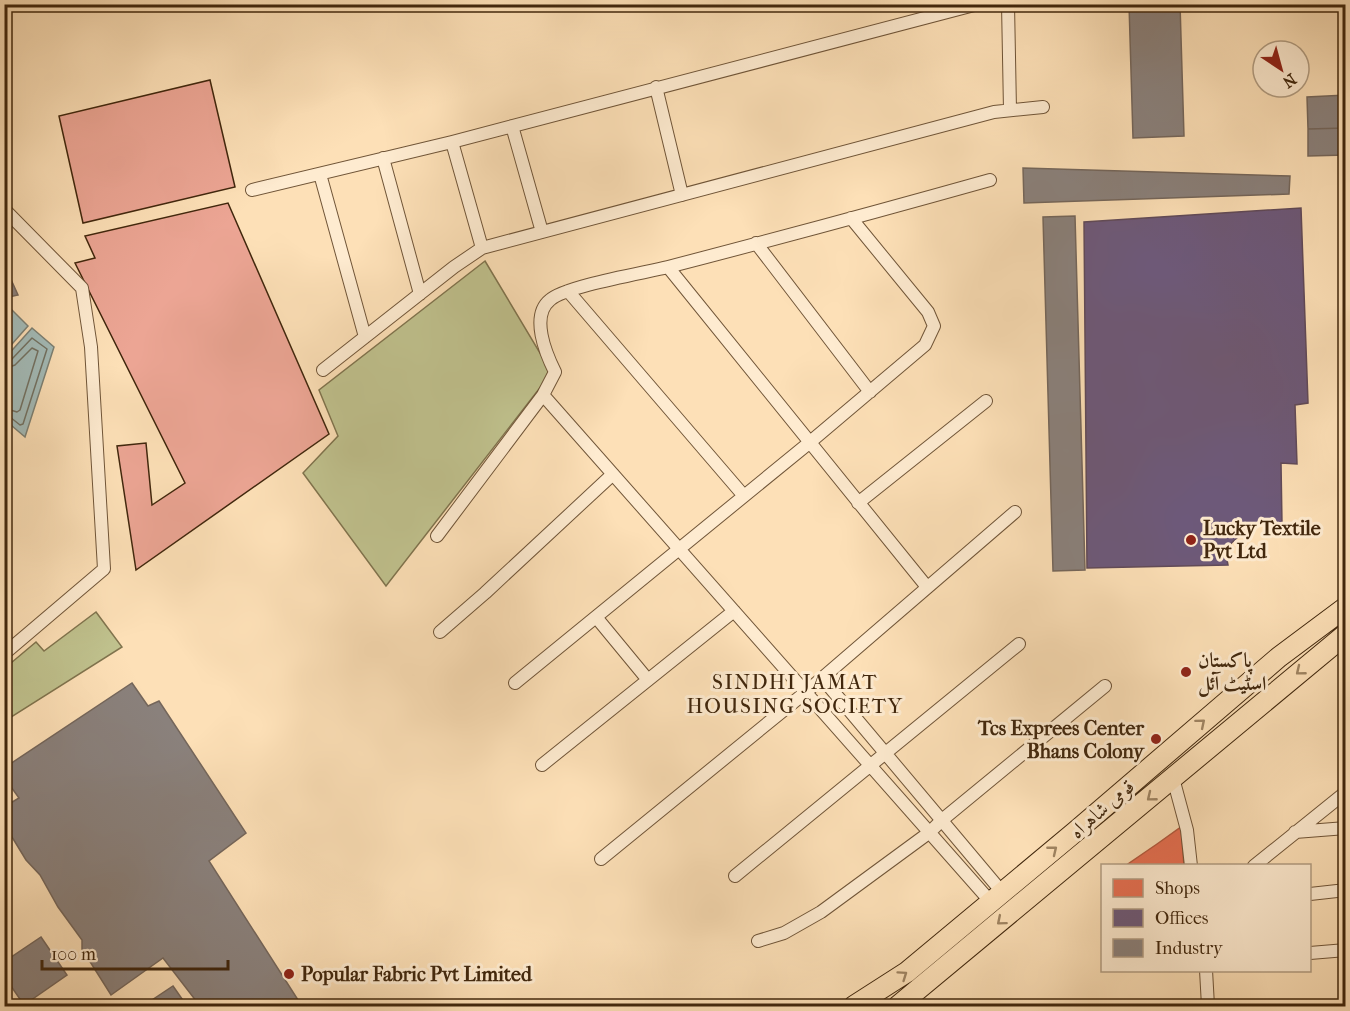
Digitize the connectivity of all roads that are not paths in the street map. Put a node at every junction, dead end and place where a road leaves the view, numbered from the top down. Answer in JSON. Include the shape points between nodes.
{"nodes":[{"id":1,"x":978,"y":4,"type":"edge"},
{"id":2,"x":1008,"y":4,"type":"edge"},
{"id":3,"x":656,"y":87,"type":"junction"},
{"id":4,"x":1043,"y":107,"type":"dead end"},
{"id":5,"x":1010,"y":110,"type":"junction"},
{"id":6,"x":512,"y":126,"type":"junction"},
{"id":7,"x":452,"y":142,"type":"junction"},
{"id":8,"x":383,"y":159,"type":"junction"},
{"id":9,"x":320,"y":174,"type":"junction"},
{"id":10,"x":990,"y":180,"type":"dead end"},
{"id":11,"x":252,"y":190,"type":"dead end"},
{"id":12,"x":682,"y":195,"type":"junction"},
{"id":13,"x":4,"y":209,"type":"edge"},
{"id":14,"x":851,"y":218,"type":"junction"},
{"id":15,"x":542,"y":232,"type":"junction"},
{"id":16,"x":756,"y":243,"type":"junction"},
{"id":17,"x":482,"y":248,"type":"junction"},
{"id":18,"x":668,"y":267,"type":"junction"},
{"id":19,"x":568,"y":291,"type":"junction"},
{"id":20,"x":420,"y":294,"type":"junction"},
{"id":21,"x":365,"y":337,"type":"junction"},
{"id":22,"x":323,"y":370,"type":"dead end"},
{"id":23,"x":870,"y":392,"type":"junction"},
{"id":24,"x":543,"y":395,"type":"junction"},
{"id":25,"x":986,"y":401,"type":"dead end"},
{"id":26,"x":809,"y":443,"type":"junction"},
{"id":27,"x":613,"y":474,"type":"junction"},
{"id":28,"x":744,"y":496,"type":"junction"},
{"id":29,"x":858,"y":503,"type":"junction"},
{"id":30,"x":1015,"y":512,"type":"dead end"},
{"id":31,"x":437,"y":536,"type":"dead end"},
{"id":32,"x":679,"y":549,"type":"junction"},
{"id":33,"x":927,"y":587,"type":"junction"},
{"id":34,"x":1346,"y":606,"type":"edge"},
{"id":35,"x":734,"y":611,"type":"junction"},
{"id":36,"x":596,"y":617,"type":"junction"},
{"id":37,"x":440,"y":632,"type":"dead end"},
{"id":38,"x":1346,"y":634,"type":"edge"},
{"id":39,"x":1019,"y":644,"type":"dead end"},
{"id":40,"x":4,"y":654,"type":"edge"},
{"id":41,"x":822,"y":678,"type":"junction"},
{"id":42,"x":648,"y":680,"type":"junction"},
{"id":43,"x":515,"y":683,"type":"dead end"},
{"id":44,"x":1106,"y":686,"type":"dead end"},
{"id":45,"x":806,"y":692,"type":"junction"},
{"id":46,"x":886,"y":753,"type":"junction"},
{"id":47,"x":542,"y":765,"type":"dead end"},
{"id":48,"x":871,"y":766,"type":"junction"},
{"id":49,"x":1173,"y":778,"type":"junction"},
{"id":50,"x":1346,"y":792,"type":"edge"},
{"id":51,"x":942,"y":820,"type":"junction"},
{"id":52,"x":1346,"y":828,"type":"edge"},
{"id":53,"x":930,"y":832,"type":"junction"},
{"id":54,"x":1294,"y":832,"type":"junction"},
{"id":55,"x":602,"y":859,"type":"dead end"},
{"id":56,"x":1191,"y":864,"type":"edge"},
{"id":57,"x":1256,"y":864,"type":"edge"},
{"id":58,"x":735,"y":876,"type":"dead end"},
{"id":59,"x":1346,"y":890,"type":"edge"},
{"id":60,"x":1311,"y":894,"type":"edge"},
{"id":61,"x":996,"y":897,"type":"junction"},
{"id":62,"x":758,"y":941,"type":"dead end"},
{"id":63,"x":1346,"y":950,"type":"edge"},
{"id":64,"x":1311,"y":953,"type":"edge"},
{"id":65,"x":1198,"y":972,"type":"edge"},
{"id":66,"x":1206,"y":972,"type":"edge"},
{"id":67,"x":854,"y":1006,"type":"edge"},
{"id":68,"x":898,"y":1006,"type":"edge"},
{"id":69,"x":1200,"y":1006,"type":"edge"},
{"id":70,"x":1208,"y":1006,"type":"edge"}],
"edges":[{"from":1,"to":3,"type":"street"},
{"from":2,"to":5,"type":"street"},
{"from":3,"to":6,"type":"street"},
{"from":3,"to":12,"type":"street"},
{"from":4,"to":5,"type":"street"},
{"from":5,"to":12,"type":"street"},
{"from":6,"to":7,"type":"street"},
{"from":6,"to":15,"type":"street"},
{"from":7,"to":8,"type":"street"},
{"from":7,"to":17,"type":"street"},
{"from":8,"to":9,"type":"street"},
{"from":8,"to":20,"type":"street"},
{"from":9,"to":11,"type":"street"},
{"from":9,"to":21,"type":"street"},
{"from":10,"to":14,"type":"street"},
{"from":12,"to":15,"type":"street"},
{"from":13,"to":40,"type":"street","via":[[82,288],[91,347],[104,569]]},
{"from":14,"to":16,"type":"street"},
{"from":14,"to":23,"type":"street","via":[[928,312],[934,326],[925,345]]},
{"from":15,"to":17,"type":"street"},
{"from":16,"to":18,"type":"street"},
{"from":16,"to":23,"type":"street"},
{"from":17,"to":20,"type":"street"},
{"from":18,"to":19,"type":"street"},
{"from":18,"to":26,"type":"street"},
{"from":19,"to":24,"type":"street","via":[[549,300],[540,317],[543,347],[555,372]]},
{"from":19,"to":28,"type":"street"},
{"from":20,"to":21,"type":"street"},
{"from":21,"to":22,"type":"street"},
{"from":23,"to":26,"type":"street"},
{"from":24,"to":27,"type":"street"},
{"from":24,"to":31,"type":"street"},
{"from":25,"to":29,"type":"street"},
{"from":26,"to":28,"type":"street"},
{"from":26,"to":29,"type":"street"},
{"from":27,"to":32,"type":"street"},
{"from":27,"to":37,"type":"street"},
{"from":28,"to":32,"type":"street"},
{"from":29,"to":33,"type":"street"},
{"from":30,"to":33,"type":"street"},
{"from":32,"to":35,"type":"street"},
{"from":32,"to":36,"type":"street"},
{"from":33,"to":41,"type":"street"},
{"from":61,"to":34,"type":"highway","name":"قومی شاہراہ","one_way":true,"via":[[1279,657]]},
{"from":35,"to":42,"type":"street"},
{"from":35,"to":45,"type":"street"},
{"from":36,"to":42,"type":"street"},
{"from":36,"to":43,"type":"street"},
{"from":38,"to":49,"type":"highway","name":"قومی شاہراہ","one_way":true},
{"from":39,"to":46,"type":"street"},
{"from":41,"to":45,"type":"street"},
{"from":41,"to":46,"type":"street"},
{"from":42,"to":47,"type":"street"},
{"from":44,"to":51,"type":"street"},
{"from":45,"to":48,"type":"street"},
{"from":45,"to":55,"type":"street"},
{"from":46,"to":48,"type":"street"},
{"from":46,"to":51,"type":"street"},
{"from":48,"to":53,"type":"street"},
{"from":48,"to":58,"type":"street"},
{"from":49,"to":56,"type":"street","via":[[1187,830]]},
{"from":49,"to":68,"type":"highway","name":"قومی شاہراہ","one_way":true},
{"from":50,"to":54,"type":"street"},
{"from":51,"to":53,"type":"street"},
{"from":51,"to":61,"type":"street"},
{"from":52,"to":54,"type":"street"},
{"from":53,"to":61,"type":"street"},
{"from":53,"to":62,"type":"street","via":[[821,912],[784,933]]},
{"from":54,"to":57,"type":"street"},
{"from":59,"to":60,"type":"street"},
{"from":67,"to":61,"type":"highway","name":"قومی شاہراہ","one_way":true,"via":[[908,972]]},
{"from":63,"to":64,"type":"street"},
{"from":65,"to":69,"type":"street"},
{"from":66,"to":70,"type":"street"}]}
